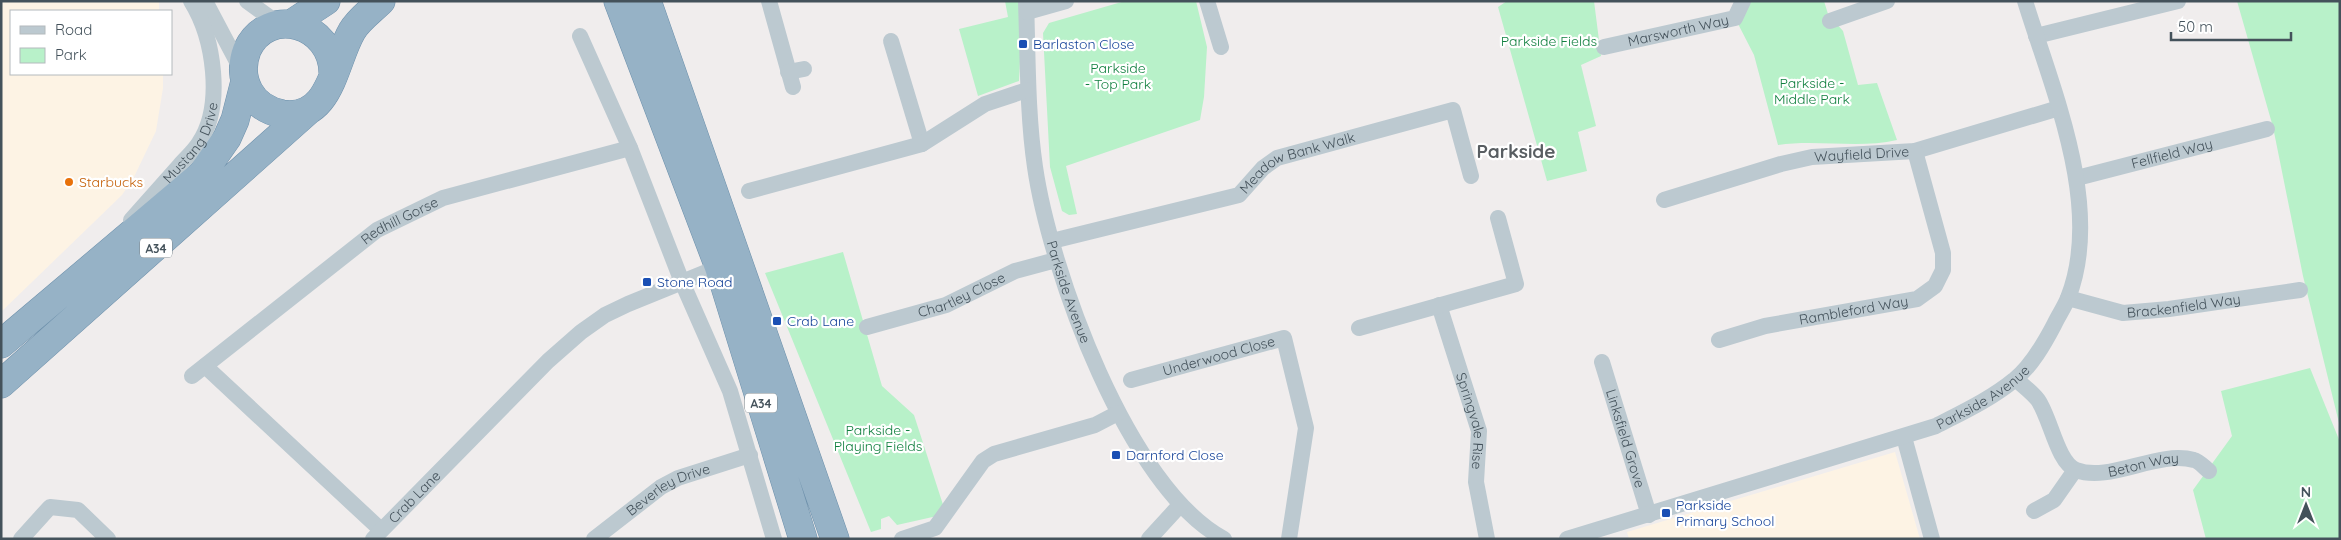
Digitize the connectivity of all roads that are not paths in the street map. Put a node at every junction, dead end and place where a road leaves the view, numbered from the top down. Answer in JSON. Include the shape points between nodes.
{"nodes":[{"id":1,"x":191,"y":1,"type":"edge"},
{"id":2,"x":205,"y":1,"type":"edge"},
{"id":3,"x":247,"y":1,"type":"edge"},
{"id":4,"x":326,"y":1,"type":"edge"},
{"id":5,"x":381,"y":1,"type":"edge"},
{"id":6,"x":618,"y":1,"type":"edge"},
{"id":7,"x":647,"y":1,"type":"edge"},
{"id":8,"x":769,"y":1,"type":"edge"},
{"id":9,"x":1066,"y":1,"type":"edge"},
{"id":10,"x":1207,"y":1,"type":"edge"},
{"id":11,"x":1743,"y":1,"type":"edge"},
{"id":12,"x":1887,"y":1,"type":"edge"},
{"id":13,"x":2025,"y":1,"type":"edge"},
{"id":14,"x":2178,"y":1,"type":"edge"},
{"id":15,"x":1026,"y":7,"type":"edge"},
{"id":16,"x":1830,"y":21,"type":"dead end"},
{"id":17,"x":285,"y":24,"type":"junction"},
{"id":18,"x":580,"y":36,"type":"dead end"},
{"id":19,"x":2036,"y":36,"type":"junction"},
{"id":20,"x":891,"y":41,"type":"dead end"},
{"id":21,"x":1221,"y":47,"type":"dead end"},
{"id":22,"x":1604,"y":47,"type":"dead end"},
{"id":23,"x":334,"y":73,"type":"junction"},
{"id":24,"x":795,"y":76,"type":"dead end"},
{"id":25,"x":244,"y":77,"type":"junction"},
{"id":26,"x":1027,"y":90,"type":"junction"},
{"id":27,"x":2059,"y":108,"type":"junction"},
{"id":28,"x":309,"y":110,"type":"junction"},
{"id":29,"x":2267,"y":129,"type":"dead end"},
{"id":30,"x":922,"y":144,"type":"junction"},
{"id":31,"x":630,"y":148,"type":"junction"},
{"id":32,"x":1915,"y":152,"type":"junction"},
{"id":33,"x":1471,"y":176,"type":"dead end"},
{"id":34,"x":2077,"y":178,"type":"junction"},
{"id":35,"x":749,"y":192,"type":"dead end"},
{"id":36,"x":1664,"y":200,"type":"dead end"},
{"id":37,"x":1498,"y":218,"type":"dead end"},
{"id":38,"x":1052,"y":241,"type":"junction"},
{"id":39,"x":1056,"y":260,"type":"junction"},
{"id":40,"x":719,"y":267,"type":"junction"},
{"id":41,"x":73,"y":282,"type":"junction"},
{"id":42,"x":682,"y":282,"type":"junction"},
{"id":43,"x":2300,"y":290,"type":"dead end"},
{"id":44,"x":2068,"y":298,"type":"junction"},
{"id":45,"x":1439,"y":306,"type":"junction"},
{"id":46,"x":867,"y":326,"type":"dead end"},
{"id":47,"x":1360,"y":328,"type":"dead end"},
{"id":48,"x":1719,"y":340,"type":"dead end"},
{"id":49,"x":1,"y":344,"type":"edge"},
{"id":50,"x":1602,"y":362,"type":"dead end"},
{"id":51,"x":205,"y":366,"type":"junction"},
{"id":52,"x":192,"y":376,"type":"dead end"},
{"id":53,"x":2016,"y":379,"type":"junction"},
{"id":54,"x":1131,"y":380,"type":"dead end"},
{"id":55,"x":1,"y":384,"type":"edge"},
{"id":56,"x":1118,"y":413,"type":"junction"},
{"id":57,"x":1904,"y":437,"type":"junction"},
{"id":58,"x":750,"y":455,"type":"junction"},
{"id":59,"x":2075,"y":470,"type":"junction"},
{"id":60,"x":2209,"y":471,"type":"dead end"},
{"id":61,"x":1180,"y":505,"type":"junction"},
{"id":62,"x":2034,"y":511,"type":"dead end"},
{"id":63,"x":1649,"y":515,"type":"junction"},
{"id":64,"x":1618,"y":532,"type":"edge"},
{"id":65,"x":377,"y":535,"type":"edge"},
{"id":66,"x":21,"y":539,"type":"edge"},
{"id":67,"x":108,"y":539,"type":"edge"},
{"id":68,"x":594,"y":539,"type":"edge"},
{"id":69,"x":774,"y":539,"type":"edge"},
{"id":70,"x":803,"y":539,"type":"edge"},
{"id":71,"x":835,"y":539,"type":"edge"},
{"id":72,"x":902,"y":539,"type":"edge"},
{"id":73,"x":1149,"y":539,"type":"edge"},
{"id":74,"x":1224,"y":539,"type":"edge"},
{"id":75,"x":1289,"y":539,"type":"edge"},
{"id":76,"x":1487,"y":539,"type":"edge"},
{"id":77,"x":1567,"y":539,"type":"edge"},
{"id":78,"x":1932,"y":539,"type":"edge"}],
"edges":[{"from":1,"to":41,"type":"street","name":"Mustang Drive","via":[[198,14],[213,68],[213,101],[206,128],[199,143]]},
{"from":2,"to":25,"type":"street"},
{"from":3,"to":17,"type":"street"},
{"from":4,"to":17,"type":"highway"},
{"from":5,"to":23,"type":"highway","via":[[352,30]]},
{"from":6,"to":40,"type":"highway","number":"A34"},
{"from":7,"to":71,"type":"highway","number":"A34"},
{"from":8,"to":24,"type":"street"},
{"from":9,"to":15,"type":"street"},
{"from":10,"to":21,"type":"street"},
{"from":11,"to":22,"type":"street","name":"Marsworth Way","via":[[1735,18]]},
{"from":12,"to":16,"type":"street"},
{"from":13,"to":19,"type":"street","name":"Parkside Avenue"},
{"from":14,"to":19,"type":"street"},
{"from":15,"to":26,"type":"street","name":"Parkside Avenue"},
{"from":17,"to":23,"type":"highway","via":[[308,29],[323,40],[332,55]]},
{"from":17,"to":25,"type":"highway","via":[[265,31],[252,42],[245,57]]},
{"from":18,"to":31,"type":"street"},
{"from":19,"to":27,"type":"street","name":"Parkside Avenue"},
{"from":20,"to":30,"type":"street"},
{"from":23,"to":28,"type":"highway","via":[[330,88]]},
{"from":25,"to":28,"type":"highway","via":[[256,101],[275,112],[298,114]]},
{"from":25,"to":41,"type":"highway","number":"A34","via":[[235,120],[227,138],[202,174]]},
{"from":26,"to":30,"type":"street","via":[[985,104]]},
{"from":26,"to":38,"type":"street","name":"Parkside Avenue","via":[[1035,168]]},
{"from":27,"to":32,"type":"street","name":"Wayfield Drive"},
{"from":27,"to":34,"type":"street","name":"Parkside Avenue"},
{"from":28,"to":55,"type":"highway","number":"A34"},
{"from":29,"to":34,"type":"street","name":"Fellfield Way"},
{"from":30,"to":35,"type":"street"},
{"from":31,"to":42,"type":"street"},
{"from":31,"to":51,"type":"street","name":"Redhill Gorse","via":[[443,198],[402,217],[377,230]]},
{"from":32,"to":36,"type":"street","name":"Wayfield Drive","via":[[1812,157]]},
{"from":32,"to":48,"type":"street","name":"Rambleford Way","via":[[1943,253],[1943,270],[1935,286],[1917,298],[1896,304],[1823,314]]},
{"from":33,"to":38,"type":"street","name":"Meadow Bank Walk","via":[[1453,110],[1277,158],[1263,168],[1239,196]]},
{"from":34,"to":44,"type":"street","name":"Parkside Avenue","via":[[2077,263]]},
{"from":37,"to":45,"type":"street","via":[[1516,284]]},
{"from":38,"to":39,"type":"street","name":"Parkside Avenue"},
{"from":39,"to":46,"type":"street","name":"Chartley Close","via":[[1015,271],[946,305]]},
{"from":39,"to":56,"type":"street","name":"Parkside Avenue"},
{"from":40,"to":42,"type":"street","name":"Crab Lane"},
{"from":40,"to":70,"type":"highway","number":"A34"},
{"from":41,"to":49,"type":"highway","number":"A34"},
{"from":42,"to":58,"type":"street","via":[[722,369]]},
{"from":42,"to":65,"type":"street","name":"Crab Lane","via":[[612,311],[581,332],[548,361]]},
{"from":43,"to":44,"type":"street","name":"Brackenfield Way","via":[[2169,310],[2123,313]]},
{"from":44,"to":53,"type":"street","name":"Parkside Avenue","via":[[2045,343]]},
{"from":45,"to":47,"type":"street"},
{"from":45,"to":76,"type":"street","name":"Springvale Rise","via":[[1479,431],[1476,482]]},
{"from":50,"to":63,"type":"street","name":"Linksfield Grove"},
{"from":51,"to":52,"type":"street","name":"Redhill Gorse"},
{"from":51,"to":65,"type":"street"},
{"from":53,"to":57,"type":"street","name":"Parkside Avenue","via":[[1936,426]]},
{"from":53,"to":59,"type":"street","via":[[2037,399],[2049,419],[2058,450]]},
{"from":54,"to":75,"type":"street","name":"Underwood Close","via":[[1284,338],[1306,428]]},
{"from":56,"to":61,"type":"street","name":"Parkside Avenue","via":[[1139,450]]},
{"from":56,"to":72,"type":"street","via":[[1095,425],[994,454],[983,461],[936,528]]},
{"from":57,"to":63,"type":"street","name":"Parkside Avenue"},
{"from":57,"to":78,"type":"street"},
{"from":58,"to":68,"type":"street","name":"Beverley Drive","via":[[678,478]]},
{"from":58,"to":69,"type":"street"},
{"from":59,"to":60,"type":"street","name":"Beton Way","via":[[2095,473],[2172,459],[2195,460]]},
{"from":59,"to":62,"type":"street","via":[[2054,500]]},
{"from":61,"to":73,"type":"street"},
{"from":61,"to":74,"type":"street","name":"Parkside Avenue"},
{"from":63,"to":64,"type":"street","name":"Parkside Avenue"},
{"from":64,"to":77,"type":"street","name":"Parkside Avenue"},
{"from":66,"to":67,"type":"street","via":[[50,507],[78,510]]}]}
